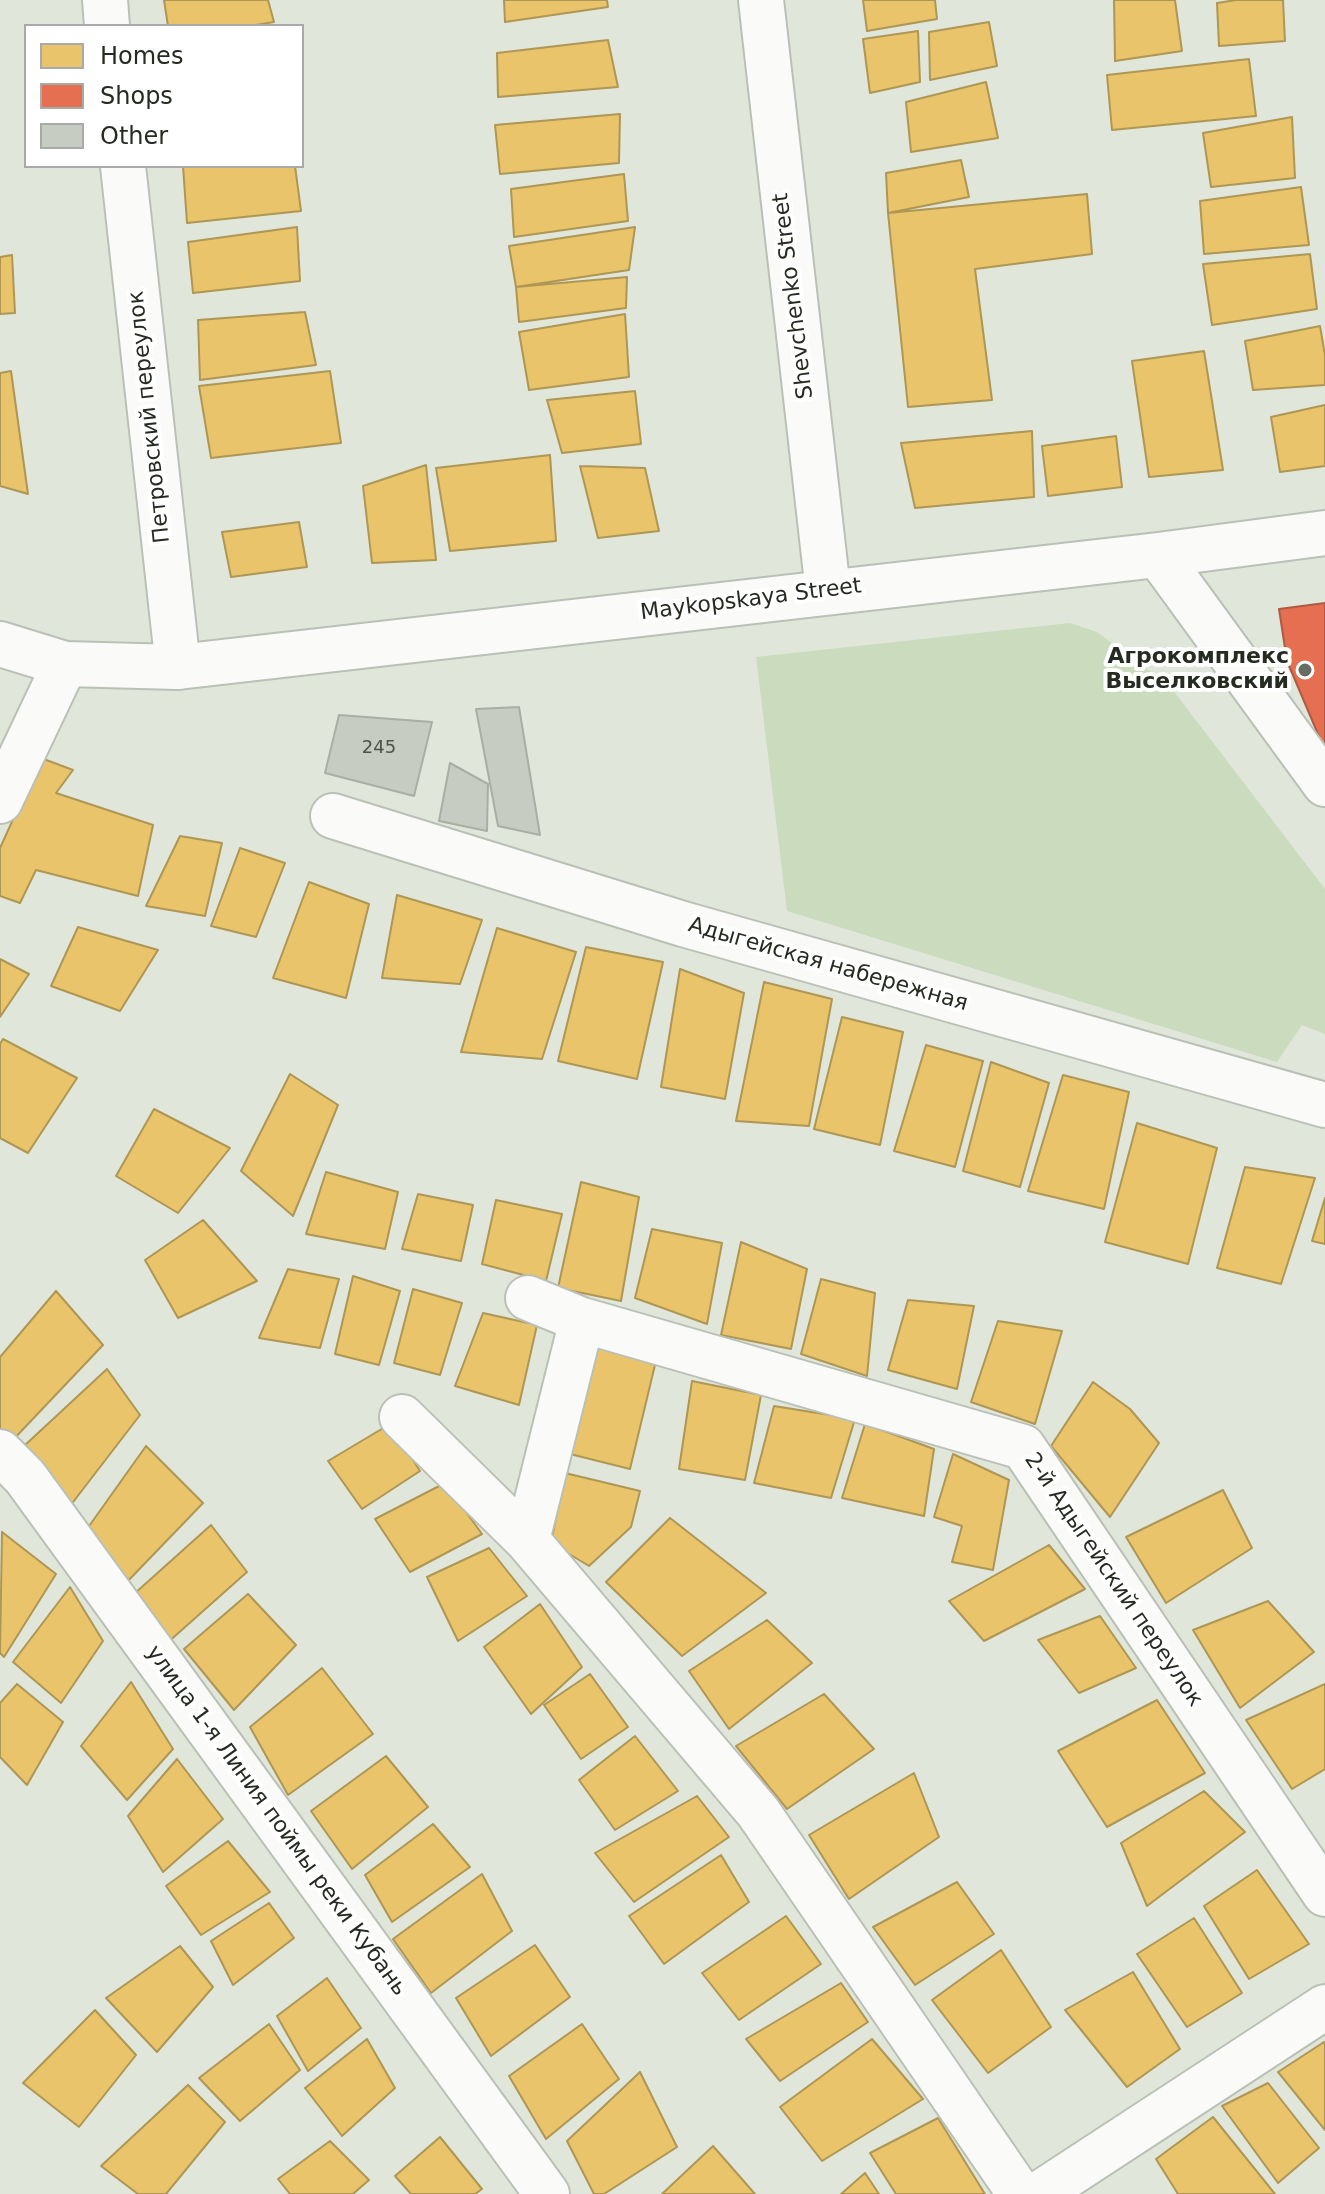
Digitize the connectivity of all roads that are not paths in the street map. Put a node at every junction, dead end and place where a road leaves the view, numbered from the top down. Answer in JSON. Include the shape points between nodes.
{"nodes":[{"id":1,"x":105,"y":0,"type":"edge"},
{"id":2,"x":761,"y":0,"type":"edge"},
{"id":3,"x":107,"y":24,"type":"edge"},
{"id":4,"x":123,"y":168,"type":"edge"},
{"id":5,"x":1325,"y":533,"type":"edge"},
{"id":6,"x":1158,"y":555,"type":"junction"},
{"id":7,"x":828,"y":591,"type":"junction"},
{"id":8,"x":0,"y":644,"type":"edge"},
{"id":9,"x":65,"y":664,"type":"junction"},
{"id":10,"x":178,"y":667,"type":"junction"},
{"id":11,"x":1325,"y":784,"type":"edge"},
{"id":12,"x":0,"y":801,"type":"edge"},
{"id":13,"x":333,"y":816,"type":"dead end"},
{"id":14,"x":1325,"y":1105,"type":"edge"},
{"id":15,"x":528,"y":1298,"type":"dead end"},
{"id":16,"x":582,"y":1320,"type":"junction"},
{"id":17,"x":402,"y":1417,"type":"dead end"},
{"id":18,"x":0,"y":1452,"type":"edge"},
{"id":19,"x":527,"y":1540,"type":"junction"},
{"id":20,"x":1325,"y":1894,"type":"edge"},
{"id":21,"x":1325,"y":2007,"type":"edge"},
{"id":22,"x":547,"y":2194,"type":"edge"},
{"id":23,"x":1020,"y":2194,"type":"edge"},
{"id":24,"x":1039,"y":2194,"type":"edge"}],
"edges":[{"from":1,"to":3,"type":"street"},
{"from":2,"to":7,"type":"street","name":"Shevchenko Street"},
{"from":4,"to":10,"type":"street","name":"Петровский переулок"},
{"from":5,"to":6,"type":"street","name":"Maykopskaya Street"},
{"from":6,"to":7,"type":"street","name":"Maykopskaya Street"},
{"from":6,"to":11,"type":"street"},
{"from":7,"to":10,"type":"street","name":"Maykopskaya Street"},
{"from":8,"to":9,"type":"street","name":"Maykopskaya Street"},
{"from":9,"to":10,"type":"street","name":"Maykopskaya Street"},
{"from":9,"to":12,"type":"street"},
{"from":13,"to":14,"type":"street","name":"Адыгейская набережная","via":[[683,924]]},
{"from":15,"to":16,"type":"street","name":"2-й Адыгейский переулок"},
{"from":16,"to":19,"type":"street"},
{"from":16,"to":20,"type":"street","name":"2-й Адыгейский переулок","via":[[1023,1447]]},
{"from":17,"to":19,"type":"street"},
{"from":18,"to":22,"type":"street","name":"улица 1-я Линия поймы реки Кубань","via":[[25,1477]]},
{"from":19,"to":23,"type":"street","via":[[758,1812]]},
{"from":21,"to":24,"type":"street"}]}
